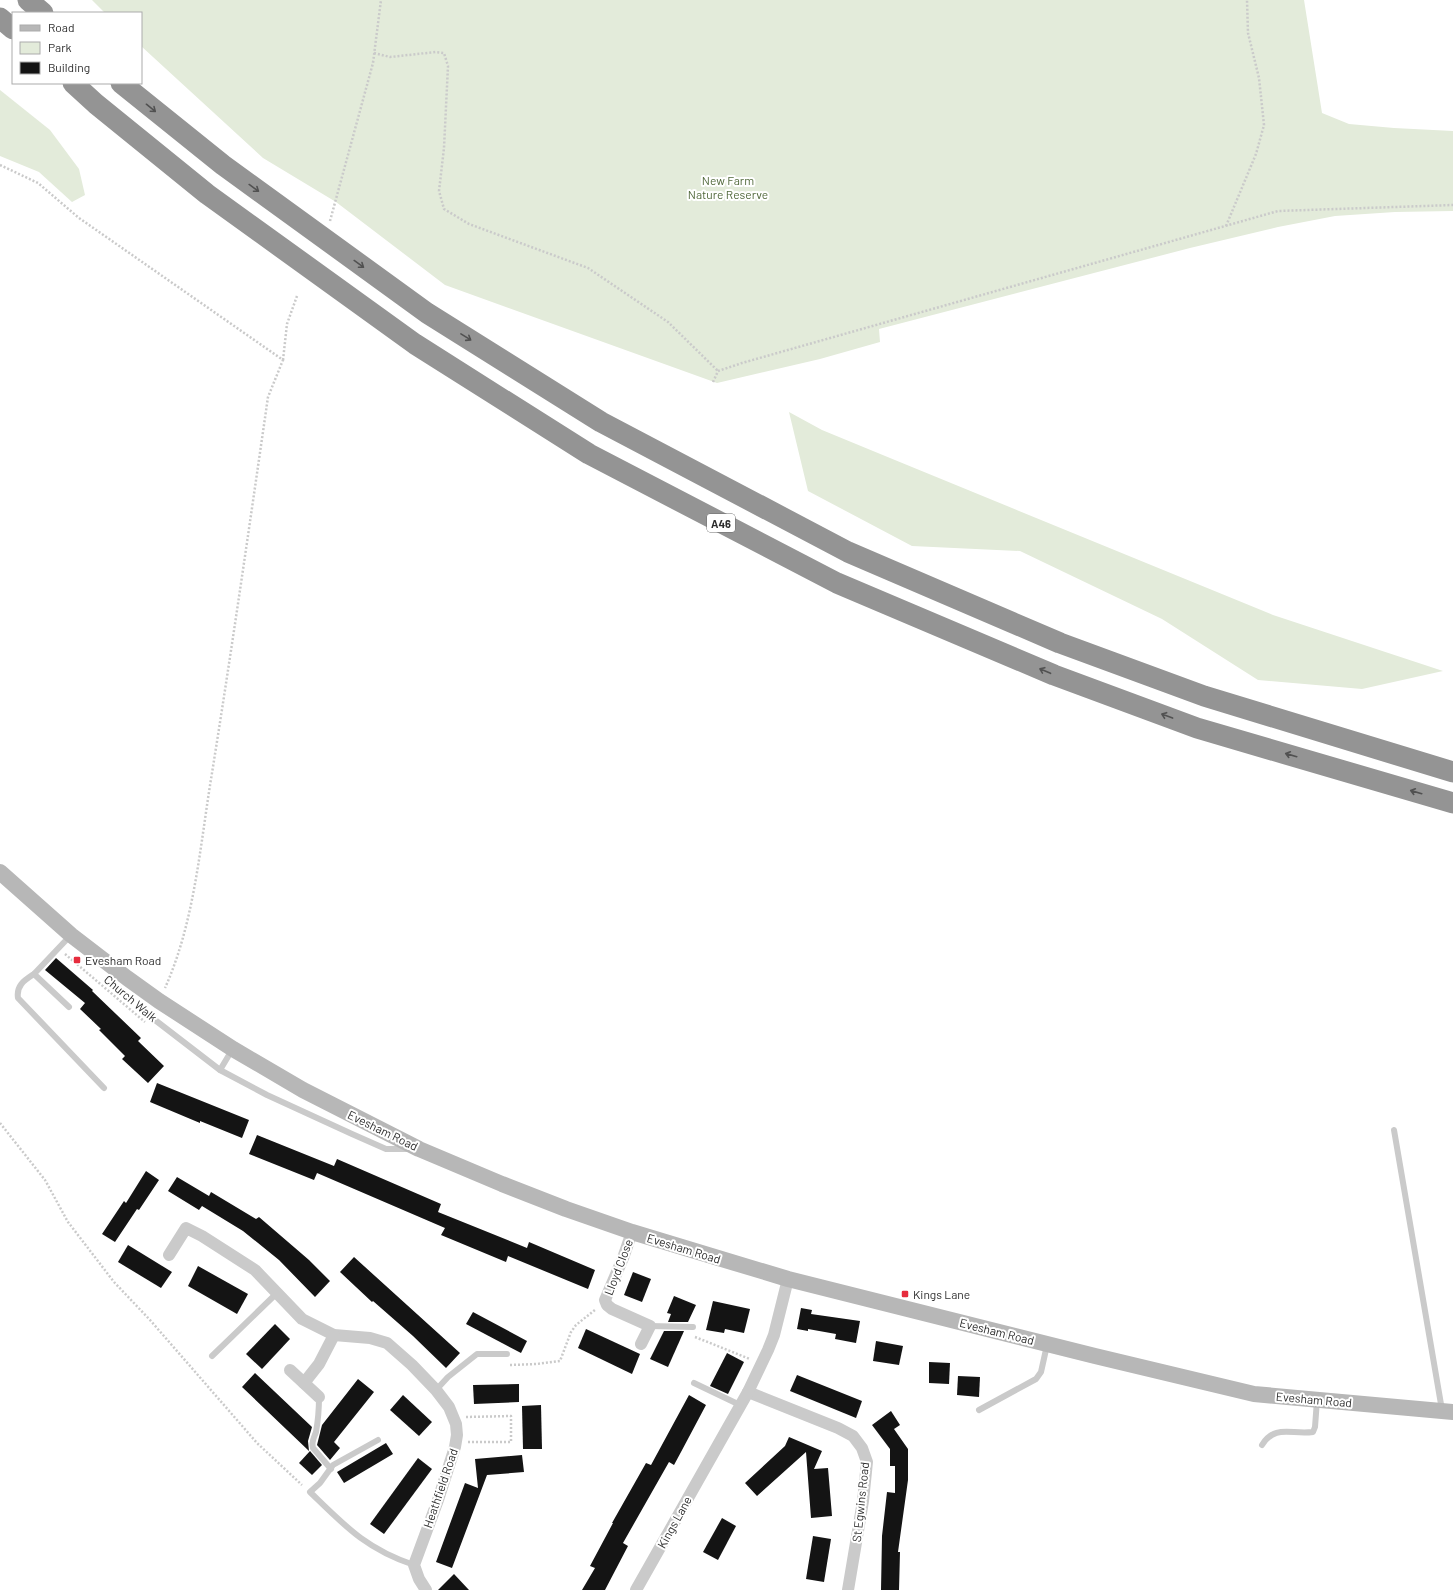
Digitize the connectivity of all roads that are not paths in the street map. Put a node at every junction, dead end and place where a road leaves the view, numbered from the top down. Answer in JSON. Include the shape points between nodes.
{"nodes":[{"id":1,"x":28,"y":0,"type":"edge"},
{"id":2,"x":42,"y":12,"type":"edge"},
{"id":3,"x":0,"y":18,"type":"edge"},
{"id":4,"x":12,"y":28,"type":"edge"},
{"id":5,"x":74,"y":84,"type":"edge"},
{"id":6,"x":122,"y":84,"type":"edge"},
{"id":7,"x":1453,"y":772,"type":"edge"},
{"id":8,"x":1453,"y":803,"type":"edge"},
{"id":9,"x":0,"y":872,"type":"edge"},
{"id":10,"x":71,"y":935,"type":"junction"},
{"id":11,"x":34,"y":974,"type":"junction"},
{"id":12,"x":69,"y":1007,"type":"dead end"},
{"id":13,"x":155,"y":1020,"type":"dead end"},
{"id":14,"x":233,"y":1049,"type":"junction"},
{"id":15,"x":220,"y":1070,"type":"junction"},
{"id":16,"x":104,"y":1088,"type":"dead end"},
{"id":17,"x":1394,"y":1130,"type":"dead end"},
{"id":18,"x":419,"y":1149,"type":"junction"},
{"id":19,"x":632,"y":1232,"type":"junction"},
{"id":20,"x":169,"y":1255,"type":"dead end"},
{"id":21,"x":788,"y":1279,"type":"junction"},
{"id":22,"x":277,"y":1293,"type":"junction"},
{"id":23,"x":650,"y":1326,"type":"junction"},
{"id":24,"x":693,"y":1327,"type":"dead end"},
{"id":25,"x":334,"y":1335,"type":"junction"},
{"id":26,"x":641,"y":1344,"type":"dead end"},
{"id":27,"x":1047,"y":1344,"type":"junction"},
{"id":28,"x":507,"y":1354,"type":"dead end"},
{"id":29,"x":212,"y":1356,"type":"dead end"},
{"id":30,"x":290,"y":1370,"type":"dead end"},
{"id":31,"x":304,"y":1383,"type":"junction"},
{"id":32,"x":694,"y":1383,"type":"dead end"},
{"id":33,"x":436,"y":1390,"type":"junction"},
{"id":34,"x":748,"y":1392,"type":"junction"},
{"id":35,"x":319,"y":1397,"type":"joint"},
{"id":36,"x":1317,"y":1400,"type":"junction"},
{"id":37,"x":740,"y":1405,"type":"junction"},
{"id":38,"x":980,"y":1410,"type":"dead end"},
{"id":39,"x":1447,"y":1412,"type":"edge"},
{"id":40,"x":378,"y":1440,"type":"dead end"},
{"id":41,"x":1262,"y":1445,"type":"dead end"},
{"id":42,"x":331,"y":1469,"type":"junction"},
{"id":43,"x":414,"y":1565,"type":"junction"},
{"id":44,"x":426,"y":1590,"type":"edge"},
{"id":45,"x":636,"y":1590,"type":"edge"},
{"id":46,"x":848,"y":1590,"type":"edge"}],
"edges":[{"from":1,"to":2,"type":"highway"},
{"from":3,"to":4,"type":"highway"},
{"from":8,"to":5,"type":"highway","number":"A46","one_way":true,"via":[[1197,728],[1054,675],[837,583],[589,454],[415,344],[207,194]]},
{"from":6,"to":7,"type":"highway","one_way":true,"via":[[223,165],[427,313],[601,422],[848,552],[1060,643],[1204,696]]},
{"from":9,"to":10,"type":"main road","name":"Evesham Road"},
{"from":10,"to":11,"type":"lane"},
{"from":10,"to":14,"type":"main road","name":"Evesham Road","via":[[159,1001]]},
{"from":11,"to":12,"type":"lane"},
{"from":11,"to":16,"type":"lane","via":[[22,982],[17,991],[18,998]]},
{"from":13,"to":15,"type":"lane"},
{"from":14,"to":15,"type":"lane"},
{"from":14,"to":18,"type":"main road","name":"Evesham Road","via":[[303,1090]]},
{"from":15,"to":18,"type":"lane","via":[[267,1095],[386,1149]]},
{"from":17,"to":39,"type":"lane"},
{"from":18,"to":19,"type":"main road","name":"Evesham Road","via":[[509,1187]]},
{"from":19,"to":21,"type":"main road","name":"Evesham Road"},
{"from":19,"to":23,"type":"street","name":"Lloyd Close","via":[[624,1258],[605,1300],[612,1309]]},
{"from":20,"to":22,"type":"street","name":"Heathfield Road","via":[[186,1228],[255,1270]]},
{"from":21,"to":27,"type":"main road","name":"Evesham Road"},
{"from":21,"to":34,"type":"street","name":"Kings Lane","via":[[774,1335]]},
{"from":22,"to":25,"type":"street","name":"Heathfield Road","via":[[302,1319]]},
{"from":22,"to":29,"type":"lane"},
{"from":23,"to":24,"type":"lane"},
{"from":23,"to":26,"type":"street"},
{"from":25,"to":31,"type":"street","via":[[319,1364]]},
{"from":25,"to":33,"type":"street","name":"Heathfield Road","via":[[370,1338],[387,1343]]},
{"from":27,"to":36,"type":"main road","name":"Evesham Road","via":[[1254,1394]]},
{"from":27,"to":38,"type":"lane","via":[[1041,1372],[1036,1379]]},
{"from":28,"to":33,"type":"lane","via":[[477,1354]]},
{"from":30,"to":31,"type":"street"},
{"from":31,"to":35,"type":"street"},
{"from":32,"to":37,"type":"lane"},
{"from":33,"to":43,"type":"street","name":"Heathfield Road","via":[[449,1407],[456,1424],[456,1442]]},
{"from":34,"to":37,"type":"street","name":"Kings Lane"},
{"from":34,"to":46,"type":"street","name":"St Egwins Road","via":[[838,1428],[853,1436],[862,1448],[867,1462]]},
{"from":35,"to":42,"type":"lane","via":[[316,1432],[312,1444]]},
{"from":36,"to":39,"type":"main road","name":"Evesham Road"},
{"from":36,"to":41,"type":"lane","via":[[1313,1432],[1273,1433]]},
{"from":37,"to":45,"type":"street","name":"Kings Lane"},
{"from":40,"to":42,"type":"lane","via":[[333,1465]]},
{"from":42,"to":43,"type":"lane","via":[[310,1492],[354,1534],[380,1551]]},
{"from":43,"to":44,"type":"street"}]}
